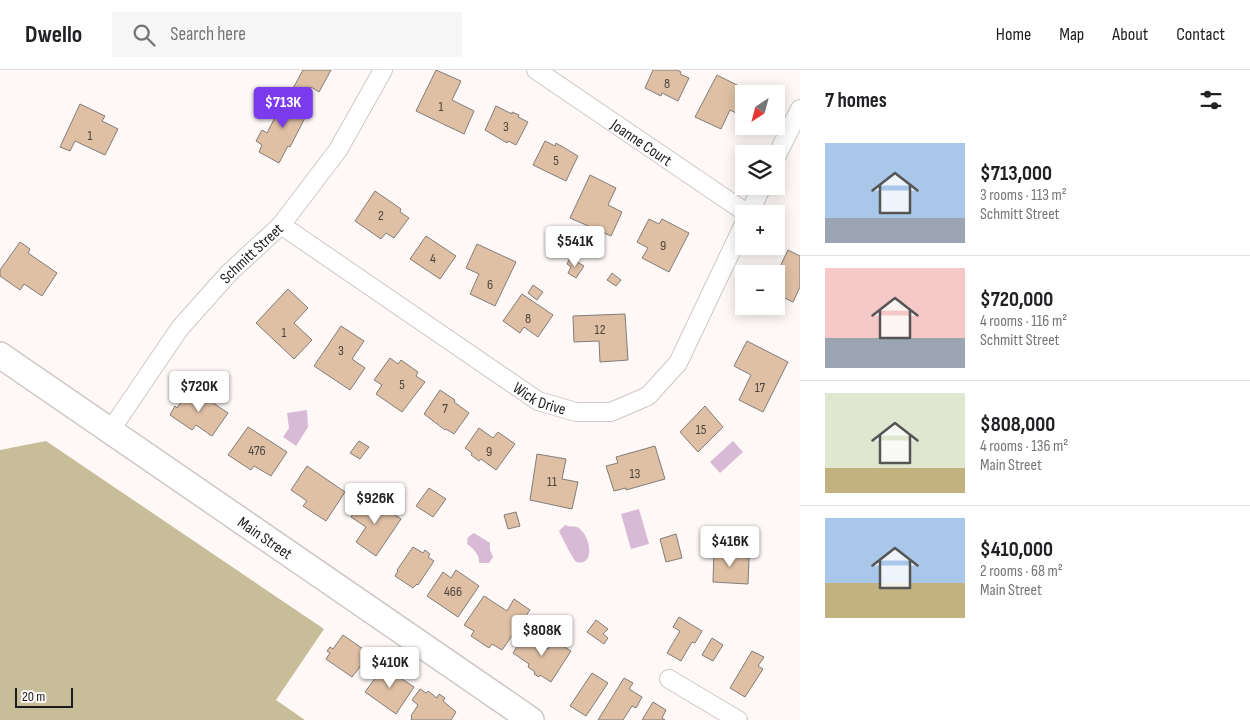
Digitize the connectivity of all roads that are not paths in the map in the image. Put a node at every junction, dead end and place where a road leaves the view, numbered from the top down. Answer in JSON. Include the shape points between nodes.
{"nodes":[{"id":1,"x":383,"y":70,"type":"edge"},
{"id":2,"x":536,"y":70,"type":"edge"},
{"id":3,"x":800,"y":108,"type":"edge"},
{"id":4,"x":782,"y":145,"type":"edge"},
{"id":5,"x":735,"y":205,"type":"edge"},
{"id":6,"x":281,"y":225,"type":"junction"},
{"id":7,"x":735,"y":243,"type":"edge"},
{"id":8,"x":0,"y":355,"type":"edge"},
{"id":9,"x":110,"y":431,"type":"junction"},
{"id":10,"x":669,"y":678,"type":"dead end"},
{"id":11,"x":531,"y":720,"type":"edge"},
{"id":12,"x":738,"y":720,"type":"edge"}],
"edges":[{"from":1,"to":6,"type":"street","name":"Schmitt Street","via":[[338,150]]},
{"from":2,"to":5,"type":"street","name":"Joanne Court"},
{"from":3,"to":4,"type":"street"},
{"from":6,"to":7,"type":"street","name":"Wick Drive","via":[[538,401],[576,412],[611,412],[648,396],[678,364]]},
{"from":6,"to":9,"type":"street","name":"Schmitt Street","via":[[229,273],[180,328]]},
{"from":8,"to":9,"type":"main road","name":"Main Street"},
{"from":9,"to":11,"type":"main road","name":"Main Street"},
{"from":10,"to":12,"type":"street"}]}
